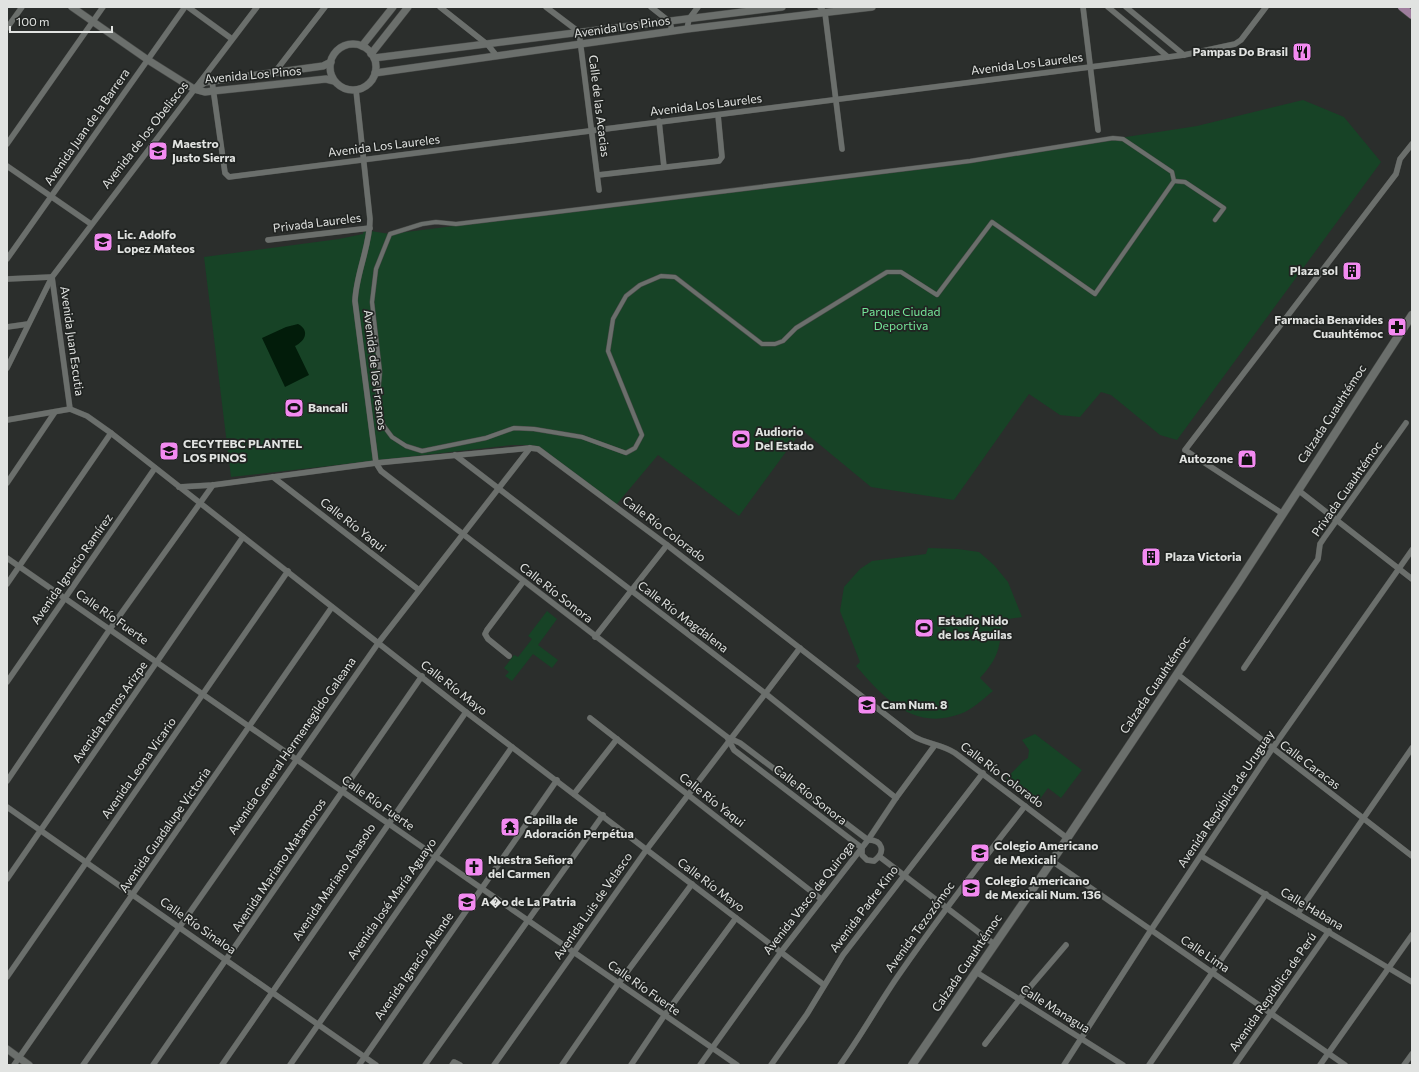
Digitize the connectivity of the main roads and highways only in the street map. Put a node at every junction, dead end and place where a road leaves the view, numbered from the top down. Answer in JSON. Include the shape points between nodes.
{"nodes":[{"id":1,"x":1402,"y":7,"type":"edge"},
{"id":2,"x":1412,"y":15,"type":"edge"},
{"id":3,"x":1412,"y":315,"type":"edge"},
{"id":4,"x":912,"y":1065,"type":"edge"}],
"edges":[{"from":1,"to":2,"type":"main road"},
{"from":3,"to":4,"type":"main road","name":"Calzada Cuauhtémoc","via":[[1177,674]]}]}
